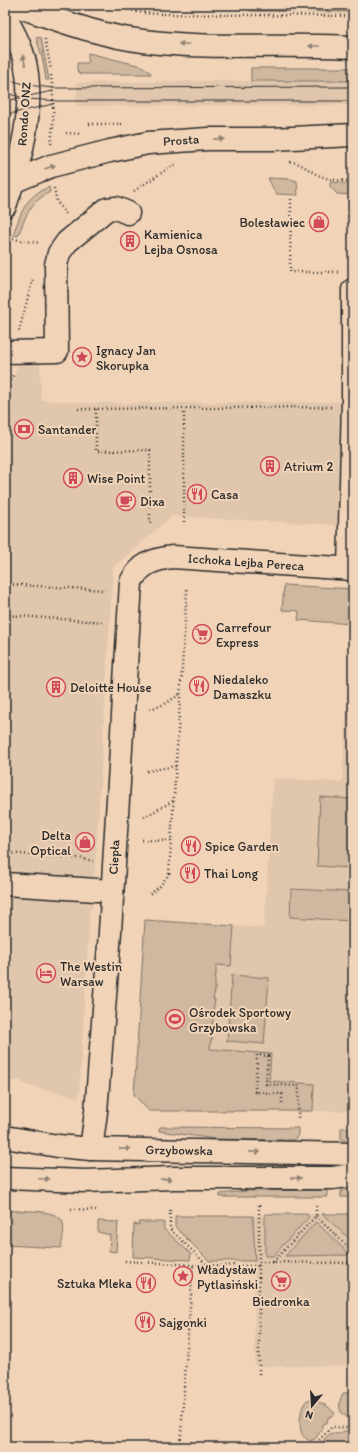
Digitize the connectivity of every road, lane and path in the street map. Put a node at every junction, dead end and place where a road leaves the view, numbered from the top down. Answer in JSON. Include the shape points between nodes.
{"nodes":[{"id":1,"x":14,"y":5,"type":"edge"},
{"id":2,"x":109,"y":5,"type":"edge"},
{"id":3,"x":5,"y":16,"type":"edge"},
{"id":4,"x":353,"y":16,"type":"edge"},
{"id":5,"x":353,"y":47,"type":"edge"},
{"id":6,"x":52,"y":110,"type":"dead end"},
{"id":7,"x":89,"y":124,"type":"dead end"},
{"id":8,"x":126,"y":124,"type":"dead end"},
{"id":9,"x":66,"y":133,"type":"dead end"},
{"id":10,"x":84,"y":133,"type":"dead end"},
{"id":11,"x":353,"y":135,"type":"edge"},
{"id":12,"x":50,"y":147,"type":"dead end"},
{"id":13,"x":288,"y":162,"type":"dead end"},
{"id":14,"x":181,"y":163,"type":"dead end"},
{"id":15,"x":353,"y":181,"type":"edge"},
{"id":16,"x":9,"y":183,"type":"edge"},
{"id":17,"x":53,"y":183,"type":"dead end"},
{"id":18,"x":291,"y":199,"type":"dead end"},
{"id":19,"x":129,"y":203,"type":"joint"},
{"id":20,"x":5,"y":206,"type":"edge"},
{"id":21,"x":68,"y":216,"type":"dead end"},
{"id":22,"x":5,"y":238,"type":"edge"},
{"id":23,"x":39,"y":243,"type":"junction"},
{"id":24,"x":45,"y":243,"type":"dead end"},
{"id":25,"x":38,"y":249,"type":"dead end"},
{"id":26,"x":34,"y":274,"type":"dead end"},
{"id":27,"x":349,"y":281,"type":"edge"},
{"id":28,"x":18,"y":334,"type":"dead end"},
{"id":29,"x":10,"y":360,"type":"edge"},
{"id":30,"x":5,"y":395,"type":"edge"},
{"id":31,"x":353,"y":407,"type":"edge"},
{"id":32,"x":78,"y":409,"type":"dead end"},
{"id":33,"x":96,"y":409,"type":"junction"},
{"id":34,"x":184,"y":409,"type":"junction"},
{"id":35,"x":150,"y":524,"type":"dead end"},
{"id":36,"x":184,"y":525,"type":"dead end"},
{"id":37,"x":141,"y":567,"type":"joint"},
{"id":38,"x":351,"y":569,"type":"edge"},
{"id":39,"x":5,"y":584,"type":"edge"},
{"id":40,"x":187,"y":588,"type":"dead end"},
{"id":41,"x":105,"y":590,"type":"dead end"},
{"id":42,"x":5,"y":615,"type":"edge"},
{"id":43,"x":103,"y":622,"type":"dead end"},
{"id":44,"x":180,"y":693,"type":"junction"},
{"id":45,"x":150,"y":709,"type":"dead end"},
{"id":46,"x":176,"y":766,"type":"junction"},
{"id":47,"x":147,"y":771,"type":"dead end"},
{"id":48,"x":173,"y":801,"type":"junction"},
{"id":49,"x":144,"y":817,"type":"dead end"},
{"id":50,"x":142,"y":840,"type":"dead end"},
{"id":51,"x":171,"y":841,"type":"junction"},
{"id":52,"x":5,"y":853,"type":"edge"},
{"id":53,"x":95,"y":861,"type":"dead end"},
{"id":54,"x":5,"y":884,"type":"edge"},
{"id":55,"x":112,"y":892,"type":"junction"},
{"id":56,"x":150,"y":894,"type":"dead end"},
{"id":57,"x":282,"y":1105,"type":"dead end"},
{"id":58,"x":298,"y":1120,"type":"dead end"},
{"id":59,"x":5,"y":1137,"type":"edge"},
{"id":60,"x":91,"y":1149,"type":"junction"},
{"id":61,"x":353,"y":1154,"type":"edge"},
{"id":62,"x":353,"y":1175,"type":"edge"},
{"id":63,"x":5,"y":1178,"type":"edge"},
{"id":64,"x":259,"y":1205,"type":"dead end"},
{"id":65,"x":316,"y":1205,"type":"dead end"},
{"id":66,"x":71,"y":1209,"type":"dead end"},
{"id":67,"x":98,"y":1210,"type":"dead end"},
{"id":68,"x":170,"y":1210,"type":"dead end"},
{"id":69,"x":316,"y":1216,"type":"junction"},
{"id":70,"x":353,"y":1252,"type":"edge"},
{"id":71,"x":125,"y":1261,"type":"dead end"},
{"id":72,"x":259,"y":1262,"type":"junction"},
{"id":73,"x":272,"y":1262,"type":"junction"},
{"id":74,"x":353,"y":1263,"type":"edge"},
{"id":75,"x":193,"y":1265,"type":"junction"},
{"id":76,"x":207,"y":1266,"type":"junction"},
{"id":77,"x":218,"y":1266,"type":"junction"},
{"id":78,"x":233,"y":1266,"type":"junction"},
{"id":79,"x":259,"y":1266,"type":"junction"},
{"id":80,"x":217,"y":1274,"type":"dead end"},
{"id":81,"x":233,"y":1274,"type":"dead end"},
{"id":82,"x":259,"y":1374,"type":"dead end"},
{"id":83,"x":353,"y":1428,"type":"edge"},
{"id":84,"x":180,"y":1447,"type":"edge"},
{"id":85,"x":315,"y":1447,"type":"edge"}],
"edges":[{"from":5,"to":1,"type":"street","one_way":true,"via":[[192,45],[143,41],[98,32]]},
{"from":2,"to":4,"type":"path","via":[[143,13],[164,14]]},
{"from":16,"to":3,"type":"street","name":"Rondo ONZ","one_way":true,"via":[[23,142],[28,85],[23,58]]},
{"from":6,"to":12,"type":"path"},
{"from":7,"to":8,"type":"path"},
{"from":9,"to":10,"type":"path"},
{"from":16,"to":11,"type":"street","name":"Prosta","one_way":true,"via":[[51,166],[148,143],[193,139]]},
{"from":13,"to":15,"type":"path","via":[[295,162],[332,180]]},
{"from":14,"to":19,"type":"path","via":[[139,189]]},
{"from":16,"to":20,"type":"street","name":"Rondo ONZ"},
{"from":17,"to":21,"type":"path","via":[[57,202]]},
{"from":18,"to":27,"type":"path","via":[[290,272]]},
{"from":19,"to":29,"type":"street","via":[[107,209],[67,242],[59,253],[56,265],[57,351]]},
{"from":22,"to":23,"type":"path"},
{"from":23,"to":24,"type":"path"},
{"from":23,"to":25,"type":"path"},
{"from":26,"to":28,"type":"path"},
{"from":27,"to":31,"type":"street"},
{"from":29,"to":30,"type":"path"},
{"from":31,"to":34,"type":"path"},
{"from":31,"to":38,"type":"street"},
{"from":32,"to":33,"type":"path"},
{"from":33,"to":34,"type":"path"},
{"from":33,"to":35,"type":"path","via":[[96,451],[150,450]]},
{"from":34,"to":36,"type":"path"},
{"from":37,"to":38,"type":"street","name":"Icchoka Lejba Pereca","via":[[154,560],[173,557]]},
{"from":37,"to":55,"type":"street","name":"Ciepła","via":[[134,576],[130,590]]},
{"from":39,"to":41,"type":"path"},
{"from":40,"to":44,"type":"path"},
{"from":42,"to":43,"type":"path"},
{"from":44,"to":45,"type":"path","via":[[165,704]]},
{"from":44,"to":46,"type":"path"},
{"from":46,"to":47,"type":"path"},
{"from":46,"to":48,"type":"path"},
{"from":48,"to":49,"type":"path"},
{"from":48,"to":51,"type":"path"},
{"from":50,"to":51,"type":"path"},
{"from":51,"to":56,"type":"path","via":[[169,874]]},
{"from":52,"to":53,"type":"path"},
{"from":54,"to":55,"type":"street"},
{"from":55,"to":60,"type":"street","name":"Ciepła"},
{"from":57,"to":58,"type":"path","via":[[282,1094],[254,1092],[258,1055],[268,1056],[266,1084],[299,1086]]},
{"from":59,"to":60,"type":"street","name":"Grzybowska"},
{"from":60,"to":61,"type":"street","name":"Grzybowska","one_way":true},
{"from":63,"to":62,"type":"street","one_way":true,"via":[[85,1181],[333,1178]]},
{"from":64,"to":72,"type":"path"},
{"from":65,"to":69,"type":"path"},
{"from":66,"to":67,"type":"path"},
{"from":68,"to":76,"type":"path","via":[[170,1229]]},
{"from":69,"to":70,"type":"path"},
{"from":69,"to":73,"type":"path"},
{"from":71,"to":75,"type":"path"},
{"from":72,"to":73,"type":"path"},
{"from":72,"to":79,"type":"path"},
{"from":73,"to":74,"type":"path"},
{"from":75,"to":76,"type":"path"},
{"from":75,"to":84,"type":"path"},
{"from":76,"to":77,"type":"path"},
{"from":77,"to":78,"type":"path"},
{"from":77,"to":80,"type":"path"},
{"from":78,"to":79,"type":"path"},
{"from":78,"to":81,"type":"path"},
{"from":79,"to":82,"type":"path"},
{"from":83,"to":85,"type":"path","via":[[332,1427]]}]}
